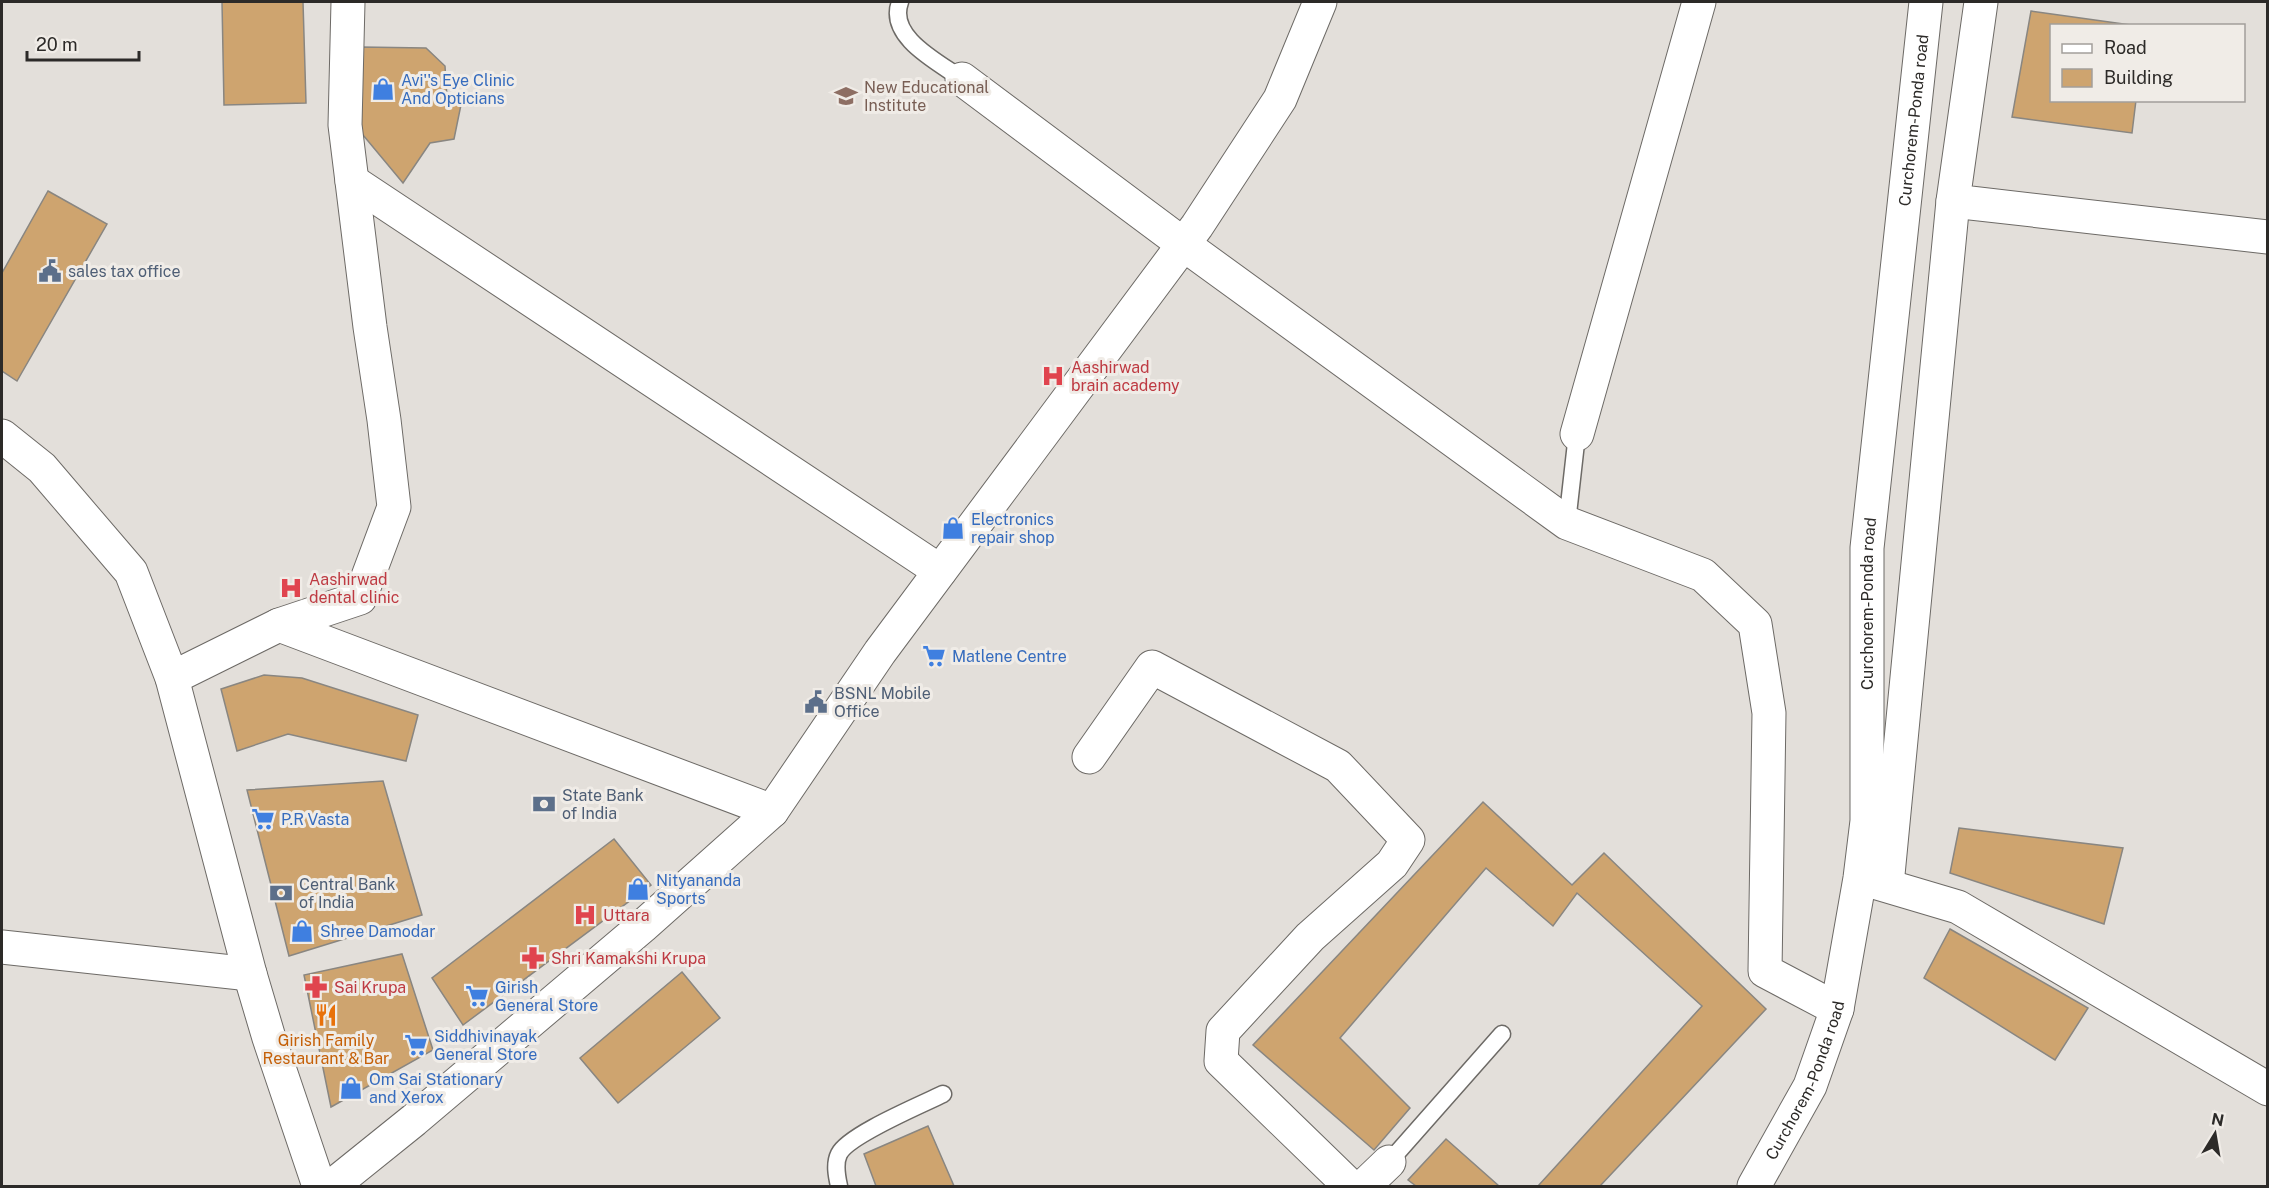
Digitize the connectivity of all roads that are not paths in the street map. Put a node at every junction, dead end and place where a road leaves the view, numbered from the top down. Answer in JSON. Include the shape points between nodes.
{"nodes":[{"id":1,"x":348,"y":2,"type":"edge"},
{"id":2,"x":900,"y":2,"type":"edge"},
{"id":3,"x":1320,"y":2,"type":"edge"},
{"id":4,"x":1699,"y":2,"type":"edge"},
{"id":5,"x":1926,"y":2,"type":"edge"},
{"id":6,"x":1981,"y":2,"type":"edge"},
{"id":7,"x":962,"y":79,"type":"joint"},
{"id":8,"x":352,"y":181,"type":"junction"},
{"id":9,"x":1953,"y":201,"type":"junction"},
{"id":10,"x":2268,"y":237,"type":"edge"},
{"id":11,"x":1184,"y":243,"type":"junction"},
{"id":12,"x":1577,"y":434,"type":"joint"},
{"id":13,"x":2,"y":436,"type":"edge"},
{"id":14,"x":1567,"y":523,"type":"junction"},
{"id":15,"x":940,"y":571,"type":"junction"},
{"id":16,"x":279,"y":624,"type":"junction"},
{"id":17,"x":172,"y":678,"type":"junction"},
{"id":18,"x":1089,"y":757,"type":"dead end"},
{"id":19,"x":772,"y":811,"type":"junction"},
{"id":20,"x":1874,"y":881,"type":"junction"},
{"id":21,"x":2,"y":947,"type":"edge"},
{"id":22,"x":250,"y":974,"type":"junction"},
{"id":23,"x":1837,"y":1010,"type":"junction"},
{"id":24,"x":1502,"y":1034,"type":"dead end"},
{"id":25,"x":2268,"y":1089,"type":"edge"},
{"id":26,"x":943,"y":1094,"type":"dead end"},
{"id":27,"x":1389,"y":1162,"type":"joint"},
{"id":28,"x":319,"y":1186,"type":"edge"},
{"id":29,"x":332,"y":1186,"type":"edge"},
{"id":30,"x":838,"y":1186,"type":"edge"},
{"id":31,"x":1350,"y":1186,"type":"edge"},
{"id":32,"x":1364,"y":1186,"type":"edge"},
{"id":33,"x":1754,"y":1186,"type":"edge"}],
"edges":[{"from":1,"to":8,"type":"street","via":[[345,125]]},
{"from":2,"to":7,"type":"lane","via":[[898,20],[905,34]]},
{"from":3,"to":11,"type":"street","via":[[1280,99]]},
{"from":4,"to":12,"type":"street"},
{"from":5,"to":20,"type":"street","name":"Curchorem-Ponda road","via":[[1867,548],[1867,821]]},
{"from":6,"to":9,"type":"street"},
{"from":7,"to":11,"type":"street"},
{"from":8,"to":15,"type":"street"},
{"from":8,"to":16,"type":"street","via":[[394,507],[360,598]]},
{"from":9,"to":10,"type":"street"},
{"from":9,"to":20,"type":"street"},
{"from":11,"to":14,"type":"street"},
{"from":11,"to":15,"type":"street"},
{"from":12,"to":14,"type":"lane"},
{"from":13,"to":17,"type":"street","via":[[42,468],[131,572]]},
{"from":14,"to":23,"type":"street","via":[[1702,575],[1755,624],[1769,713],[1765,971]]},
{"from":15,"to":19,"type":"street"},
{"from":16,"to":17,"type":"street"},
{"from":16,"to":19,"type":"street"},
{"from":17,"to":22,"type":"street"},
{"from":18,"to":31,"type":"street","via":[[1152,667],[1338,766],[1408,840],[1392,864],[1310,937],[1224,1031],[1221,1061]]},
{"from":19,"to":29,"type":"street","via":[[643,926]]},
{"from":20,"to":23,"type":"street","name":"Curchorem-Ponda road"},
{"from":20,"to":25,"type":"street","via":[[1958,907]]},
{"from":21,"to":22,"type":"street"},
{"from":22,"to":28,"type":"street"},
{"from":23,"to":33,"type":"street","name":"Curchorem-Ponda road","via":[[1810,1086]]},
{"from":24,"to":27,"type":"lane"},
{"from":26,"to":30,"type":"lane","via":[[850,1141],[838,1155]]},
{"from":27,"to":32,"type":"street"}]}
